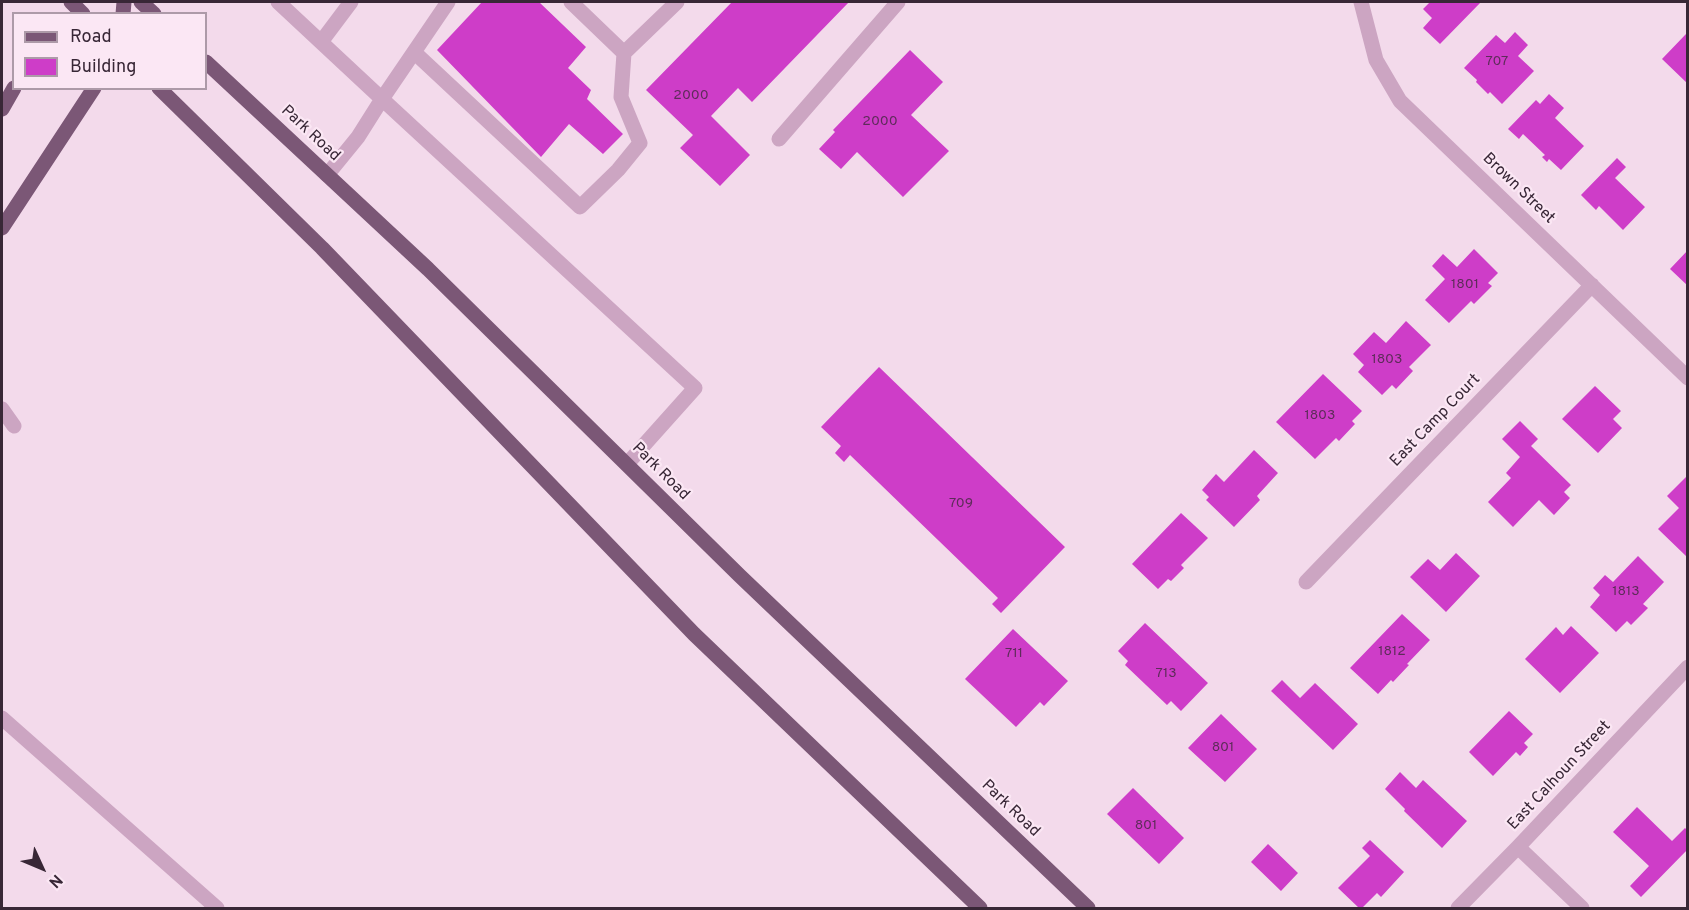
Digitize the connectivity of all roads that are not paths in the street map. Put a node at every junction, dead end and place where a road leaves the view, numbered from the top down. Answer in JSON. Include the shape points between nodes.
{"nodes":[{"id":1,"x":278,"y":2,"type":"edge"},
{"id":2,"x":351,"y":2,"type":"edge"},
{"id":3,"x":448,"y":2,"type":"edge"},
{"id":4,"x":571,"y":2,"type":"edge"},
{"id":5,"x":677,"y":2,"type":"edge"},
{"id":6,"x":898,"y":2,"type":"edge"},
{"id":7,"x":1361,"y":2,"type":"edge"},
{"id":8,"x":321,"y":42,"type":"junction"},
{"id":9,"x":414,"y":52,"type":"junction"},
{"id":10,"x":624,"y":53,"type":"junction"},
{"id":11,"x":207,"y":63,"type":"edge"},
{"id":12,"x":13,"y":90,"type":"edge"},
{"id":13,"x":93,"y":90,"type":"edge"},
{"id":14,"x":161,"y":90,"type":"edge"},
{"id":15,"x":382,"y":99,"type":"junction"},
{"id":16,"x":2,"y":109,"type":"edge"},
{"id":17,"x":779,"y":139,"type":"dead end"},
{"id":18,"x":327,"y":175,"type":"junction"},
{"id":19,"x":2,"y":228,"type":"edge"},
{"id":20,"x":1592,"y":285,"type":"junction"},
{"id":21,"x":1688,"y":378,"type":"edge"},
{"id":22,"x":2,"y":409,"type":"edge"},
{"id":23,"x":14,"y":426,"type":"dead end"},
{"id":24,"x":627,"y":464,"type":"junction"},
{"id":25,"x":1306,"y":582,"type":"dead end"},
{"id":26,"x":1688,"y":667,"type":"edge"},
{"id":27,"x":2,"y":718,"type":"edge"},
{"id":28,"x":1518,"y":847,"type":"junction"},
{"id":29,"x":217,"y":909,"type":"edge"},
{"id":30,"x":980,"y":909,"type":"edge"},
{"id":31,"x":1088,"y":909,"type":"edge"},
{"id":32,"x":1458,"y":909,"type":"edge"},
{"id":33,"x":1582,"y":909,"type":"edge"}],
"edges":[{"from":1,"to":8,"type":"street"},
{"from":2,"to":8,"type":"street"},
{"from":3,"to":9,"type":"street"},
{"from":4,"to":10,"type":"street"},
{"from":5,"to":10,"type":"street"},
{"from":6,"to":17,"type":"street"},
{"from":7,"to":20,"type":"street","name":"Brown Street","via":[[1376,60],[1400,101]]},
{"from":8,"to":15,"type":"street"},
{"from":9,"to":10,"type":"street","via":[[580,207],[640,143],[621,97]]},
{"from":9,"to":15,"type":"street"},
{"from":11,"to":18,"type":"main road","name":"Park Road"},
{"from":12,"to":16,"type":"main road"},
{"from":13,"to":19,"type":"main road"},
{"from":14,"to":30,"type":"main road","via":[[322,248],[694,634]]},
{"from":15,"to":18,"type":"street"},
{"from":15,"to":24,"type":"street","via":[[695,388]]},
{"from":18,"to":24,"type":"main road","name":"Park Road"},
{"from":20,"to":21,"type":"street","name":"Brown Street"},
{"from":20,"to":25,"type":"street","name":"East Camp Court"},
{"from":22,"to":23,"type":"street"},
{"from":24,"to":31,"type":"main road","name":"Park Road"},
{"from":26,"to":28,"type":"street","name":"East Calhoun Street"},
{"from":27,"to":29,"type":"street"},
{"from":28,"to":32,"type":"street","name":"East Calhoun Street"},
{"from":28,"to":33,"type":"street"}]}
